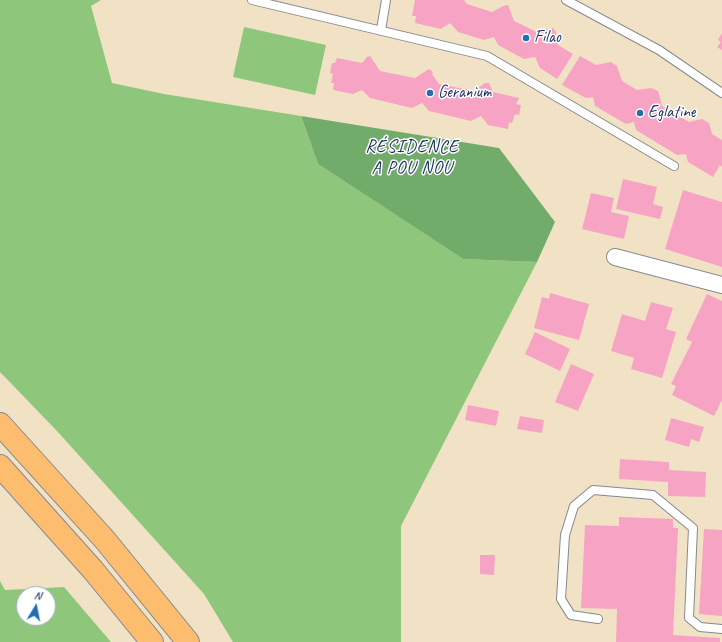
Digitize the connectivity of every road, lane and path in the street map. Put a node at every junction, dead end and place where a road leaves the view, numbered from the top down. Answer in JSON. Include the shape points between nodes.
{"nodes":[{"id":1,"x":252,"y":0,"type":"edge"},
{"id":2,"x":386,"y":0,"type":"edge"},
{"id":3,"x":566,"y":0,"type":"edge"},
{"id":4,"x":381,"y":30,"type":"junction"},
{"id":5,"x":722,"y":93,"type":"edge"},
{"id":6,"x":674,"y":166,"type":"dead end"},
{"id":7,"x":615,"y":256,"type":"dead end"},
{"id":8,"x":722,"y":285,"type":"edge"},
{"id":9,"x":0,"y":424,"type":"edge"},
{"id":10,"x":0,"y":466,"type":"edge"},
{"id":11,"x":598,"y":619,"type":"dead end"},
{"id":12,"x":722,"y":629,"type":"edge"},
{"id":13,"x":152,"y":642,"type":"edge"},
{"id":14,"x":188,"y":642,"type":"edge"}],
"edges":[{"from":1,"to":4,"type":"lane"},
{"from":2,"to":4,"type":"lane"},
{"from":3,"to":5,"type":"lane","via":[[659,50]]},
{"from":4,"to":6,"type":"lane","via":[[487,56]]},
{"from":7,"to":8,"type":"street"},
{"from":9,"to":14,"type":"main road","via":[[105,540]]},
{"from":10,"to":13,"type":"main road","via":[[93,570]]},
{"from":11,"to":12,"type":"lane","via":[[571,615],[561,599],[565,535],[574,506],[592,490],[653,495],[693,528],[689,618],[700,627]]}]}
